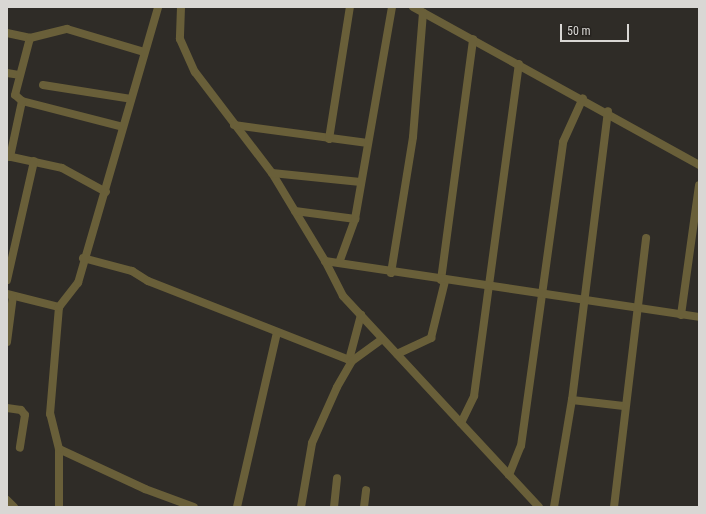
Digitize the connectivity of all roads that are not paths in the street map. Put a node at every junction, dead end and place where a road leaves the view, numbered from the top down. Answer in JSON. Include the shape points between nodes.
{"nodes":[{"id":1,"x":158,"y":7,"type":"edge"},
{"id":2,"x":181,"y":7,"type":"edge"},
{"id":3,"x":350,"y":7,"type":"edge"},
{"id":4,"x":392,"y":7,"type":"edge"},
{"id":5,"x":413,"y":7,"type":"edge"},
{"id":6,"x":423,"y":12,"type":"junction"},
{"id":7,"x":7,"y":33,"type":"edge"},
{"id":8,"x":30,"y":38,"type":"junction"},
{"id":9,"x":473,"y":39,"type":"junction"},
{"id":10,"x":144,"y":52,"type":"junction"},
{"id":11,"x":520,"y":64,"type":"junction"},
{"id":12,"x":7,"y":73,"type":"edge"},
{"id":13,"x":19,"y":75,"type":"junction"},
{"id":14,"x":43,"y":85,"type":"dead end"},
{"id":15,"x":583,"y":98,"type":"junction"},
{"id":16,"x":131,"y":99,"type":"junction"},
{"id":17,"x":22,"y":101,"type":"junction"},
{"id":18,"x":608,"y":112,"type":"junction"},
{"id":19,"x":234,"y":125,"type":"junction"},
{"id":20,"x":123,"y":127,"type":"junction"},
{"id":21,"x":329,"y":139,"type":"junction"},
{"id":22,"x":368,"y":143,"type":"junction"},
{"id":23,"x":8,"y":156,"type":"edge"},
{"id":24,"x":34,"y":161,"type":"junction"},
{"id":25,"x":699,"y":165,"type":"edge"},
{"id":26,"x":272,"y":173,"type":"junction"},
{"id":27,"x":361,"y":182,"type":"junction"},
{"id":28,"x":699,"y":184,"type":"edge"},
{"id":29,"x":106,"y":192,"type":"junction"},
{"id":30,"x":295,"y":211,"type":"junction"},
{"id":31,"x":355,"y":219,"type":"junction"},
{"id":32,"x":646,"y":238,"type":"dead end"},
{"id":33,"x":84,"y":258,"type":"junction"},
{"id":34,"x":325,"y":261,"type":"junction"},
{"id":35,"x":9,"y":262,"type":"edge"},
{"id":36,"x":339,"y":263,"type":"junction"},
{"id":37,"x":391,"y":273,"type":"junction"},
{"id":38,"x":7,"y":280,"type":"edge"},
{"id":39,"x":443,"y":280,"type":"junction"},
{"id":40,"x":490,"y":287,"type":"junction"},
{"id":41,"x":10,"y":295,"type":"edge"},
{"id":42,"x":543,"y":295,"type":"junction"},
{"id":43,"x":585,"y":301,"type":"junction"},
{"id":44,"x":59,"y":307,"type":"junction"},
{"id":45,"x":635,"y":309,"type":"junction"},
{"id":46,"x":361,"y":315,"type":"junction"},
{"id":47,"x":681,"y":315,"type":"junction"},
{"id":48,"x":699,"y":317,"type":"edge"},
{"id":49,"x":277,"y":333,"type":"junction"},
{"id":50,"x":382,"y":339,"type":"junction"},
{"id":51,"x":7,"y":342,"type":"edge"},
{"id":52,"x":397,"y":354,"type":"junction"},
{"id":53,"x":351,"y":361,"type":"junction"},
{"id":54,"x":572,"y":400,"type":"junction"},
{"id":55,"x":624,"y":406,"type":"junction"},
{"id":56,"x":7,"y":408,"type":"edge"},
{"id":57,"x":461,"y":423,"type":"junction"},
{"id":58,"x":20,"y":448,"type":"dead end"},
{"id":59,"x":59,"y":448,"type":"junction"},
{"id":60,"x":509,"y":475,"type":"junction"},
{"id":61,"x":338,"y":478,"type":"dead end"},
{"id":62,"x":366,"y":490,"type":"dead end"},
{"id":63,"x":7,"y":500,"type":"edge"},
{"id":64,"x":14,"y":507,"type":"edge"},
{"id":65,"x":60,"y":507,"type":"edge"},
{"id":66,"x":194,"y":507,"type":"edge"},
{"id":67,"x":237,"y":507,"type":"edge"},
{"id":68,"x":301,"y":507,"type":"edge"},
{"id":69,"x":334,"y":507,"type":"edge"},
{"id":70,"x":364,"y":507,"type":"edge"},
{"id":71,"x":538,"y":507,"type":"edge"},
{"id":72,"x":554,"y":507,"type":"edge"},
{"id":73,"x":614,"y":507,"type":"edge"}],
"edges":[{"from":1,"to":10,"type":"street"},
{"from":2,"to":19,"type":"street","via":[[180,39],[188,59]]},
{"from":3,"to":21,"type":"street"},
{"from":4,"to":22,"type":"street"},
{"from":5,"to":6,"type":"street"},
{"from":6,"to":9,"type":"street"},
{"from":6,"to":37,"type":"street","via":[[413,137]]},
{"from":7,"to":8,"type":"street"},
{"from":8,"to":10,"type":"street","via":[[67,29]]},
{"from":8,"to":13,"type":"street"},
{"from":9,"to":11,"type":"street"},
{"from":9,"to":39,"type":"street"},
{"from":10,"to":16,"type":"street"},
{"from":11,"to":15,"type":"street"},
{"from":11,"to":40,"type":"street"},
{"from":12,"to":13,"type":"street"},
{"from":13,"to":17,"type":"street","via":[[15,95]]},
{"from":14,"to":16,"type":"street"},
{"from":15,"to":18,"type":"street"},
{"from":15,"to":42,"type":"street","via":[[563,142]]},
{"from":16,"to":20,"type":"street"},
{"from":17,"to":20,"type":"street"},
{"from":17,"to":23,"type":"street"},
{"from":18,"to":25,"type":"street","via":[[663,147]]},
{"from":18,"to":43,"type":"street"},
{"from":19,"to":21,"type":"street"},
{"from":19,"to":26,"type":"street"},
{"from":20,"to":29,"type":"street"},
{"from":21,"to":22,"type":"street"},
{"from":22,"to":27,"type":"street"},
{"from":23,"to":24,"type":"street"},
{"from":24,"to":29,"type":"street","via":[[62,168]]},
{"from":24,"to":35,"type":"street"},
{"from":26,"to":27,"type":"street"},
{"from":26,"to":30,"type":"street"},
{"from":27,"to":31,"type":"street"},
{"from":28,"to":47,"type":"street"},
{"from":29,"to":33,"type":"street"},
{"from":30,"to":31,"type":"street"},
{"from":30,"to":34,"type":"street"},
{"from":31,"to":36,"type":"street"},
{"from":32,"to":45,"type":"street"},
{"from":33,"to":44,"type":"street","via":[[74,290]]},
{"from":33,"to":49,"type":"street","via":[[132,271],[148,282]]},
{"from":34,"to":36,"type":"street"},
{"from":34,"to":46,"type":"street","via":[[336,286]]},
{"from":35,"to":38,"type":"street"},
{"from":36,"to":37,"type":"street"},
{"from":37,"to":39,"type":"street"},
{"from":39,"to":40,"type":"street"},
{"from":39,"to":52,"type":"street","via":[[431,338]]},
{"from":40,"to":42,"type":"street"},
{"from":40,"to":57,"type":"street","via":[[473,401]]},
{"from":41,"to":44,"type":"street"},
{"from":41,"to":51,"type":"street"},
{"from":42,"to":43,"type":"street"},
{"from":42,"to":60,"type":"street","via":[[521,446]]},
{"from":43,"to":45,"type":"street"},
{"from":43,"to":54,"type":"street"},
{"from":44,"to":59,"type":"street","via":[[50,414]]},
{"from":45,"to":47,"type":"street"},
{"from":45,"to":55,"type":"street"},
{"from":46,"to":50,"type":"street"},
{"from":46,"to":53,"type":"street"},
{"from":47,"to":48,"type":"street"},
{"from":49,"to":53,"type":"street"},
{"from":49,"to":67,"type":"street"},
{"from":50,"to":52,"type":"street"},
{"from":50,"to":53,"type":"street"},
{"from":52,"to":57,"type":"street"},
{"from":53,"to":68,"type":"street","via":[[312,443]]},
{"from":54,"to":55,"type":"street"},
{"from":54,"to":72,"type":"street"},
{"from":55,"to":73,"type":"street"},
{"from":56,"to":58,"type":"street","via":[[21,410],[25,415]]},
{"from":57,"to":60,"type":"street"},
{"from":59,"to":65,"type":"street"},
{"from":59,"to":66,"type":"street","via":[[145,490]]},
{"from":60,"to":71,"type":"street"},
{"from":61,"to":69,"type":"street"},
{"from":62,"to":70,"type":"street"},
{"from":63,"to":64,"type":"street"}]}
